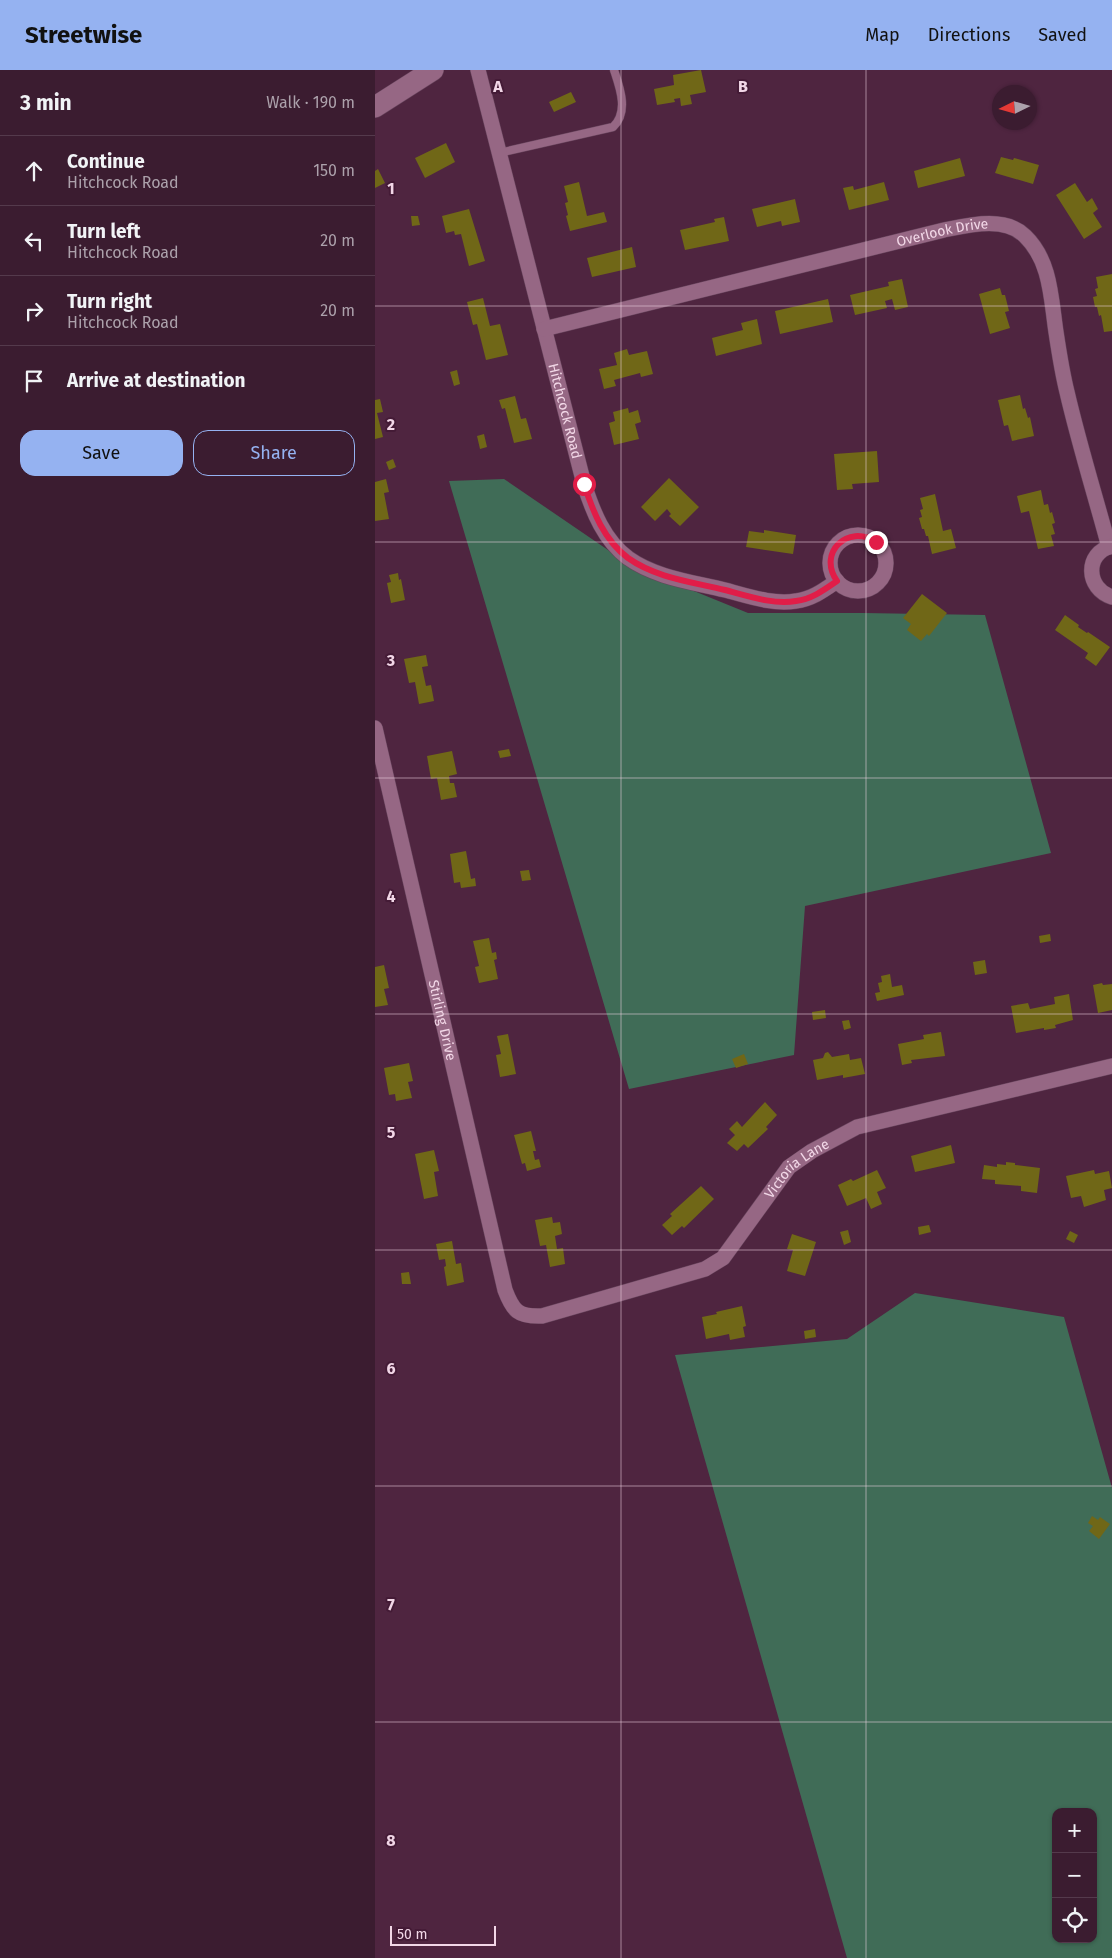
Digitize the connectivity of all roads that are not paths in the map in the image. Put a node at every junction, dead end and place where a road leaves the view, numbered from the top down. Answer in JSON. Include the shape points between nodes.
{"nodes":[{"id":1,"x":433,"y":70,"type":"edge"},
{"id":2,"x":477,"y":70,"type":"edge"},
{"id":3,"x":614,"y":70,"type":"edge"},
{"id":4,"x":375,"y":107,"type":"edge"},
{"id":5,"x":499,"y":153,"type":"junction"},
{"id":6,"x":544,"y":329,"type":"junction"},
{"id":7,"x":1111,"y":546,"type":"edge"},
{"id":8,"x":837,"y":581,"type":"dead end"},
{"id":9,"x":1112,"y":597,"type":"edge"},
{"id":10,"x":375,"y":728,"type":"edge"},
{"id":11,"x":1112,"y":1066,"type":"edge"},
{"id":12,"x":515,"y":1310,"type":"joint"}],
"edges":[{"from":1,"to":4,"type":"main road"},
{"from":2,"to":5,"type":"street","name":"Hitchcock Road"},
{"from":3,"to":5,"type":"lane","via":[[620,88],[622,112],[613,126]]},
{"from":5,"to":6,"type":"street","name":"Hitchcock Road"},
{"from":6,"to":7,"type":"street","name":"Overlook Drive","via":[[944,230],[978,224],[1010,228],[1024,235],[1034,246],[1046,271],[1067,391]]},
{"from":6,"to":8,"type":"street","name":"Hitchcock Road","via":[[591,505],[612,543],[628,558],[666,576],[772,601],[806,599]]},
{"from":7,"to":9,"type":"street","name":"Overlook Drive","via":[[1099,552],[1091,573],[1097,589]]},
{"from":10,"to":12,"type":"street","name":"Stirling Drive","via":[[505,1290]]},
{"from":11,"to":12,"type":"street","name":"Victoria Lane","via":[[857,1127],[789,1167],[723,1258],[705,1269],[542,1316],[527,1317]]}]}
